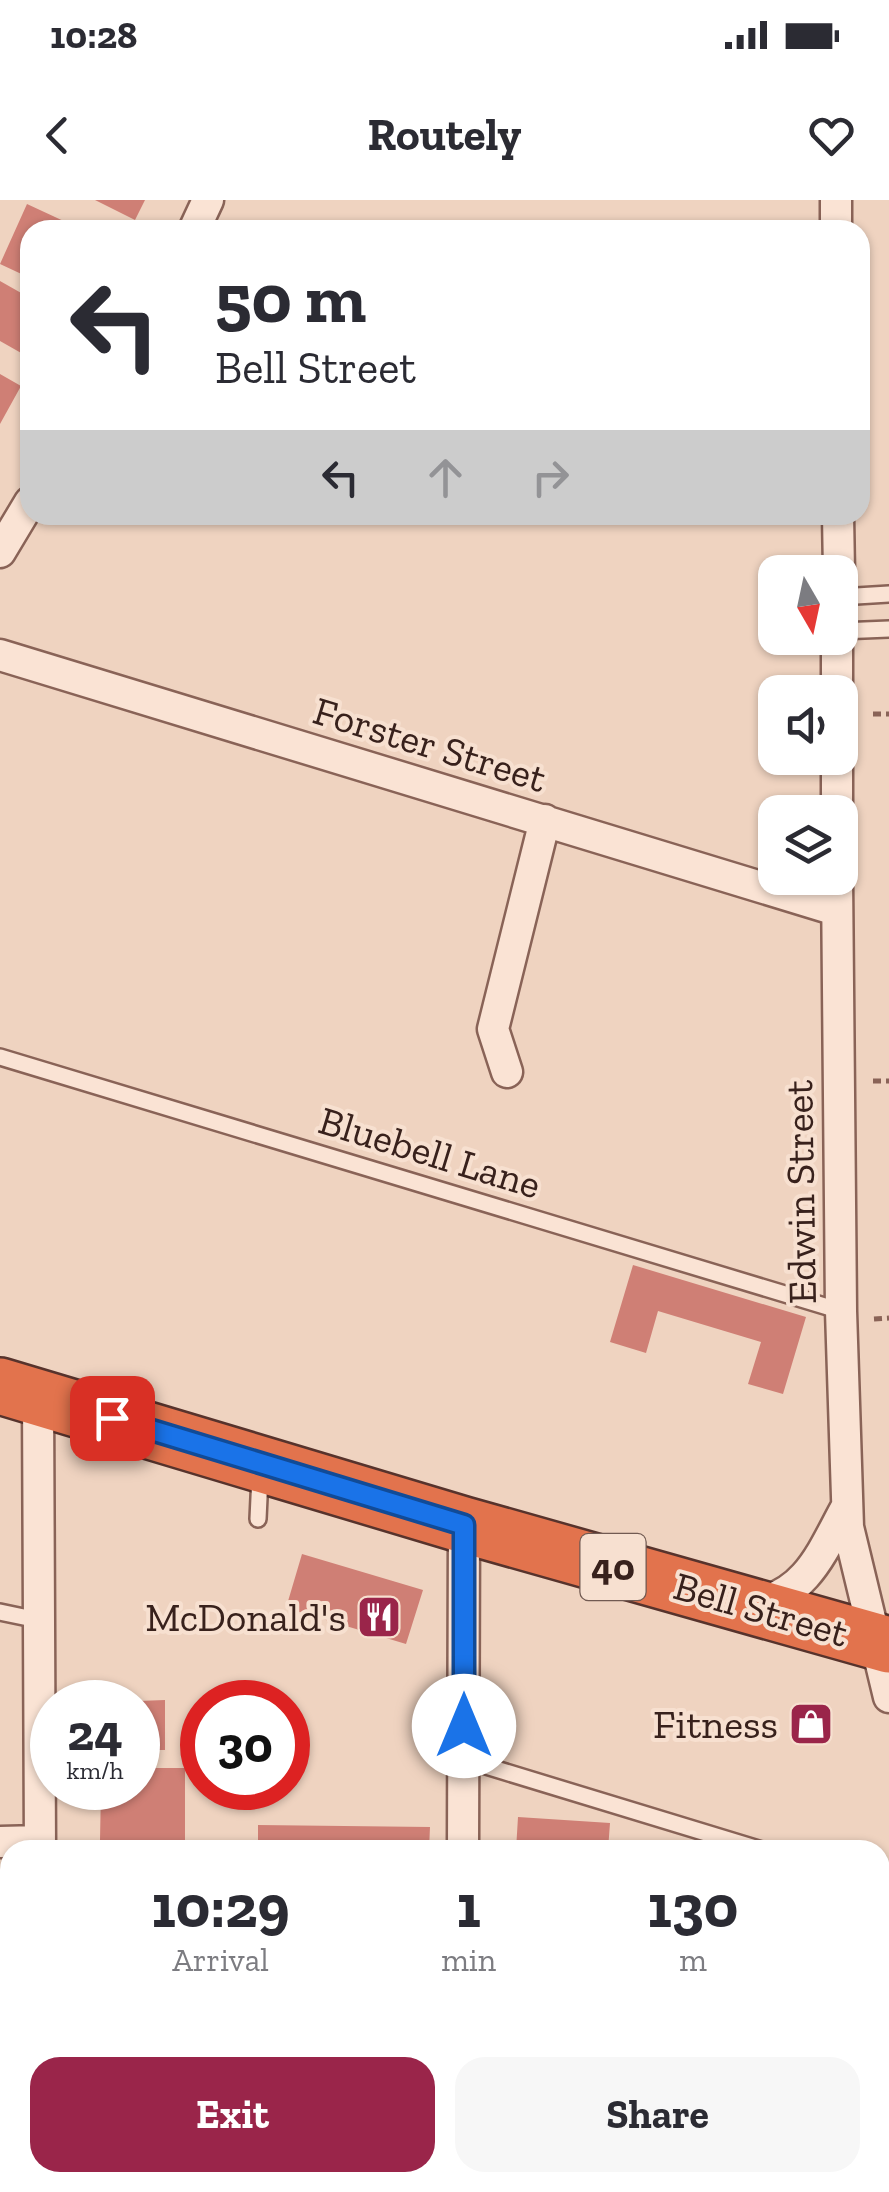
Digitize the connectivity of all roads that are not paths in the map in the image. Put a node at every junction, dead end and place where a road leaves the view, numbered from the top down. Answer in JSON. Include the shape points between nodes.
{"nodes":[{"id":1,"x":20,"y":519,"type":"edge"},
{"id":2,"x":838,"y":525,"type":"edge"},
{"id":3,"x":0,"y":552,"type":"edge"},
{"id":4,"x":839,"y":555,"type":"edge"},
{"id":5,"x":889,"y":594,"type":"edge"},
{"id":6,"x":858,"y":596,"type":"edge"},
{"id":7,"x":889,"y":629,"type":"edge"},
{"id":8,"x":858,"y":632,"type":"edge"},
{"id":9,"x":0,"y":655,"type":"edge"},
{"id":10,"x":545,"y":820,"type":"junction"},
{"id":11,"x":836,"y":895,"type":"edge"},
{"id":12,"x":836,"y":910,"type":"junction"},
{"id":13,"x":0,"y":1058,"type":"edge"},
{"id":14,"x":506,"y":1072,"type":"dead end"},
{"id":15,"x":841,"y":1311,"type":"junction"},
{"id":16,"x":19,"y":1391,"type":"edge"},
{"id":17,"x":260,"y":1462,"type":"junction"},
{"id":18,"x":847,"y":1506,"type":"junction"},
{"id":19,"x":258,"y":1519,"type":"dead end"},
{"id":20,"x":464,"y":1525,"type":"junction"},
{"id":21,"x":746,"y":1605,"type":"junction"},
{"id":22,"x":0,"y":1612,"type":"edge"},
{"id":23,"x":38,"y":1620,"type":"junction"},
{"id":24,"x":882,"y":1643,"type":"edge"},
{"id":25,"x":889,"y":1697,"type":"edge"},
{"id":26,"x":463,"y":1759,"type":"junction"},
{"id":27,"x":40,"y":1840,"type":"edge"},
{"id":28,"x":463,"y":1840,"type":"edge"},
{"id":29,"x":729,"y":1840,"type":"edge"}],
"edges":[{"from":1,"to":3,"type":"street"},
{"from":2,"to":4,"type":"street"},
{"from":5,"to":6,"type":"lane"},
{"from":7,"to":8,"type":"lane"},
{"from":9,"to":10,"type":"street","name":"Forster Street"},
{"from":10,"to":12,"type":"street","name":"Forster Street"},
{"from":10,"to":14,"type":"street","via":[[492,1029]]},
{"from":11,"to":12,"type":"street","name":"Edwin Street"},
{"from":12,"to":15,"type":"street","name":"Edwin Street"},
{"from":13,"to":15,"type":"lane","name":"Bluebell Lane"},
{"from":15,"to":18,"type":"street","name":"Edwin Street"},
{"from":16,"to":17,"type":"highway","name":"Bell Street","number":"40"},
{"from":16,"to":23,"type":"street"},
{"from":17,"to":19,"type":"lane"},
{"from":17,"to":20,"type":"highway","name":"Bell Street","number":"40"},
{"from":18,"to":21,"type":"street","via":[[809,1575],[775,1600]]},
{"from":18,"to":24,"type":"street","name":"Edwin Street"},
{"from":20,"to":21,"type":"highway","name":"Bell Street","number":"40"},
{"from":20,"to":26,"type":"street"},
{"from":21,"to":24,"type":"highway","name":"Bell Street","number":"40"},
{"from":22,"to":23,"type":"lane"},
{"from":23,"to":27,"type":"street"},
{"from":24,"to":25,"type":"street","name":"Edwin Street"},
{"from":26,"to":28,"type":"street"},
{"from":26,"to":29,"type":"lane"}]}
